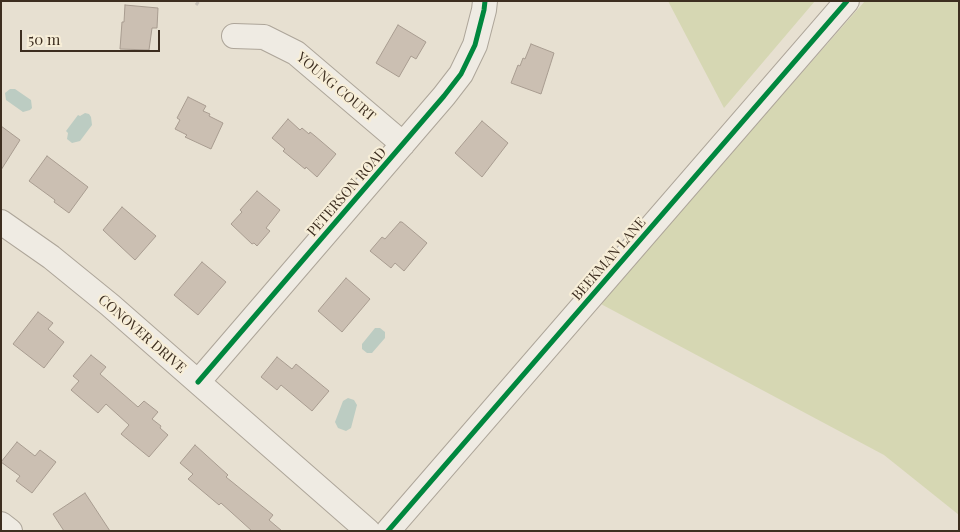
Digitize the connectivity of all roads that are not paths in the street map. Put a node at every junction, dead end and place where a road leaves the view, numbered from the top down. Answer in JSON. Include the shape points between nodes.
{"nodes":[{"id":1,"x":485,"y":1,"type":"edge"},
{"id":2,"x":847,"y":1,"type":"edge"},
{"id":3,"x":234,"y":36,"type":"dead end"},
{"id":4,"x":403,"y":144,"type":"junction"},
{"id":5,"x":1,"y":222,"type":"edge"},
{"id":6,"x":198,"y":382,"type":"junction"},
{"id":7,"x":1,"y":524,"type":"edge"},
{"id":8,"x":10,"y":531,"type":"edge"},
{"id":9,"x":368,"y":531,"type":"edge"},
{"id":10,"x":388,"y":531,"type":"edge"}],
"edges":[{"from":1,"to":4,"type":"street","name":"PETERSON ROAD","via":[[475,45],[461,74]]},
{"from":2,"to":10,"type":"street","name":"BEEKMAN LANE"},
{"from":3,"to":4,"type":"street","name":"YOUNG COURT","via":[[264,37],[296,53]]},
{"from":4,"to":6,"type":"street","name":"PETERSON ROAD"},
{"from":5,"to":6,"type":"street","name":"CONOVER DRIVE","via":[[103,299]]},
{"from":6,"to":9,"type":"street","name":"CONOVER DRIVE"},
{"from":7,"to":8,"type":"street"}]}
